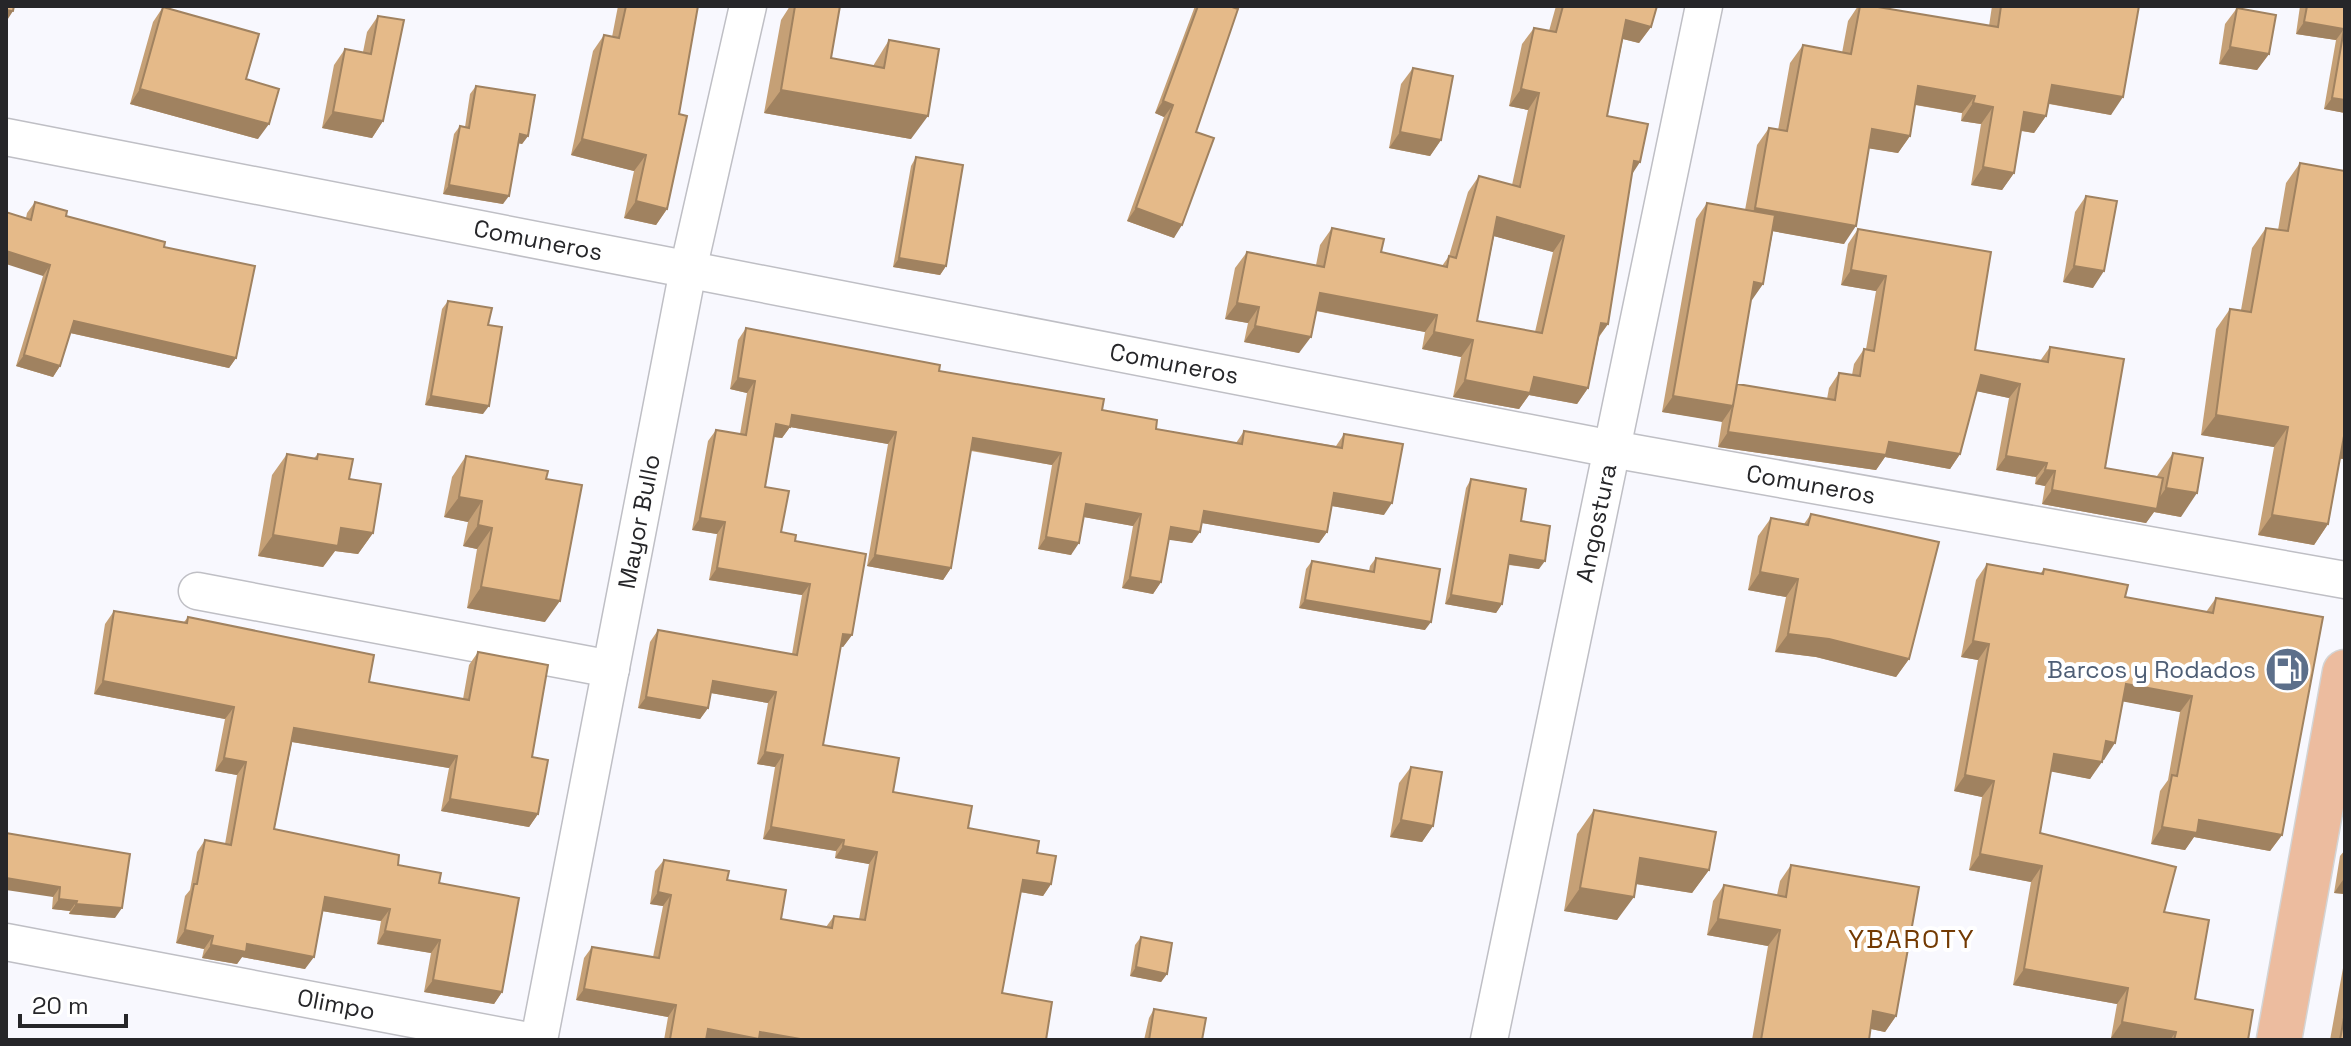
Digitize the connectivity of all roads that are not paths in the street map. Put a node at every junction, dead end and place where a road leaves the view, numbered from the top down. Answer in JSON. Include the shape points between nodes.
{"nodes":[{"id":1,"x":748,"y":6,"type":"edge"},
{"id":2,"x":1704,"y":6,"type":"edge"},
{"id":3,"x":6,"y":137,"type":"edge"},
{"id":4,"x":688,"y":270,"type":"junction"},
{"id":5,"x":1612,"y":449,"type":"junction"},
{"id":6,"x":2345,"y":580,"type":"edge"},
{"id":7,"x":197,"y":591,"type":"dead end"},
{"id":8,"x":611,"y":669,"type":"junction"},
{"id":9,"x":2345,"y":672,"type":"edge"},
{"id":10,"x":6,"y":942,"type":"edge"},
{"id":11,"x":523,"y":1040,"type":"edge"},
{"id":12,"x":539,"y":1040,"type":"edge"},
{"id":13,"x":1489,"y":1040,"type":"edge"},
{"id":14,"x":2279,"y":1040,"type":"edge"}],
"edges":[{"from":1,"to":4,"type":"street","name":"Mayor Bullo"},
{"from":2,"to":5,"type":"street","name":"Angostura"},
{"from":3,"to":4,"type":"street","name":"Comuneros"},
{"from":4,"to":5,"type":"street","name":"Comuneros"},
{"from":4,"to":8,"type":"street","name":"Mayor Bullo"},
{"from":5,"to":6,"type":"street","name":"Comuneros"},
{"from":5,"to":13,"type":"street","name":"Angostura"},
{"from":7,"to":8,"type":"street"},
{"from":8,"to":12,"type":"street","name":"Mayor Bullo"},
{"from":9,"to":14,"type":"main road"},
{"from":10,"to":11,"type":"street","name":"Olimpo"}]}
